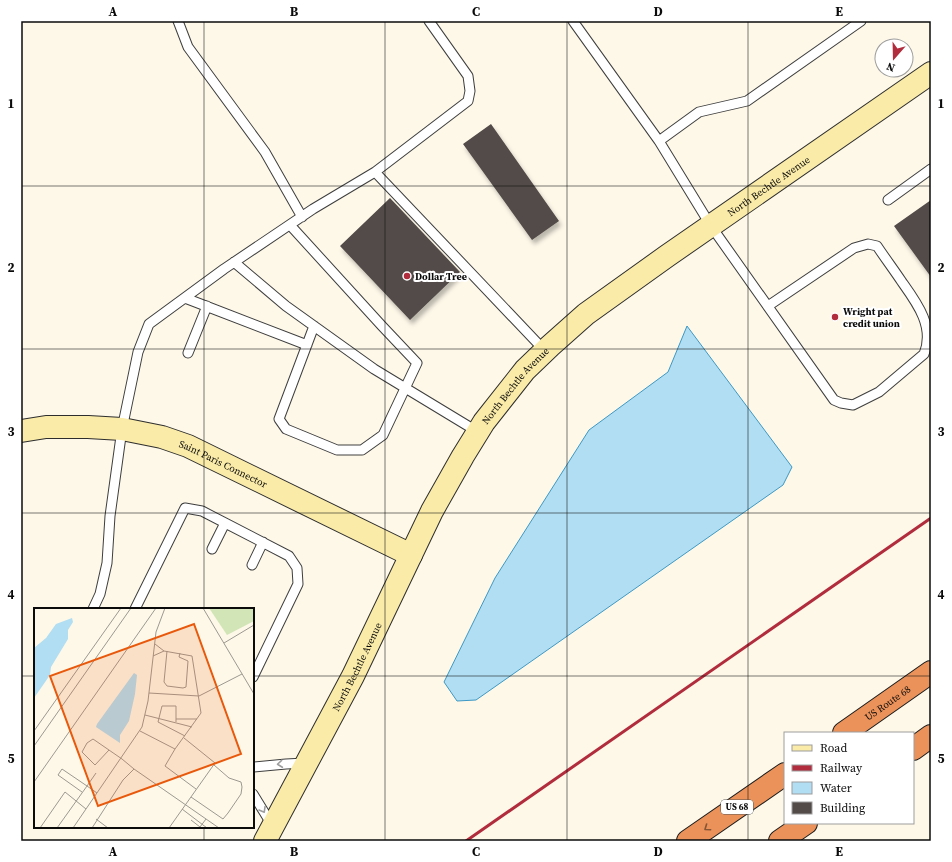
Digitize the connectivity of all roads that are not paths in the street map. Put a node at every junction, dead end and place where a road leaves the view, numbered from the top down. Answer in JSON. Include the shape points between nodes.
{"nodes":[{"id":1,"x":178,"y":21,"type":"edge"},
{"id":2,"x":429,"y":21,"type":"edge"},
{"id":3,"x":573,"y":21,"type":"edge"},
{"id":4,"x":861,"y":21,"type":"edge"},
{"id":5,"x":929,"y":78,"type":"edge"},
{"id":6,"x":659,"y":141,"type":"junction"},
{"id":7,"x":931,"y":169,"type":"edge"},
{"id":8,"x":375,"y":172,"type":"junction"},
{"id":9,"x":888,"y":200,"type":"dead end"},
{"id":10,"x":302,"y":217,"type":"junction"},
{"id":11,"x":290,"y":225,"type":"junction"},
{"id":12,"x":711,"y":226,"type":"junction"},
{"id":13,"x":234,"y":262,"type":"junction"},
{"id":14,"x":184,"y":298,"type":"junction"},
{"id":15,"x":207,"y":306,"type":"junction"},
{"id":16,"x":768,"y":306,"type":"junction"},
{"id":17,"x":314,"y":326,"type":"junction"},
{"id":18,"x":307,"y":345,"type":"junction"},
{"id":19,"x":545,"y":351,"type":"junction"},
{"id":20,"x":188,"y":353,"type":"dead end"},
{"id":21,"x":405,"y":388,"type":"junction"},
{"id":22,"x":122,"y":429,"type":"junction"},
{"id":23,"x":21,"y":431,"type":"edge"},
{"id":24,"x":478,"y":432,"type":"junction"},
{"id":25,"x":225,"y":523,"type":"junction"},
{"id":26,"x":263,"y":542,"type":"junction"},
{"id":27,"x":212,"y":549,"type":"dead end"},
{"id":28,"x":411,"y":555,"type":"junction"},
{"id":29,"x":252,"y":565,"type":"dead end"},
{"id":30,"x":93,"y":608,"type":"edge"},
{"id":31,"x":135,"y":608,"type":"edge"},
{"id":32,"x":931,"y":672,"type":"edge"},
{"id":33,"x":254,"y":675,"type":"edge"},
{"id":34,"x":845,"y":732,"type":"edge"},
{"id":35,"x":931,"y":736,"type":"edge"},
{"id":36,"x":914,"y":748,"type":"edge"},
{"id":37,"x":306,"y":764,"type":"junction"},
{"id":38,"x":254,"y":767,"type":"edge"},
{"id":39,"x":784,"y":775,"type":"edge"},
{"id":40,"x":254,"y":796,"type":"edge"},
{"id":41,"x":805,"y":824,"type":"edge"},
{"id":42,"x":269,"y":834,"type":"edge"},
{"id":43,"x":688,"y":841,"type":"edge"},
{"id":44,"x":780,"y":841,"type":"edge"}],
"edges":[{"from":1,"to":10,"type":"lane","via":[[188,47],[265,152]]},
{"from":2,"to":8,"type":"lane","via":[[468,76],[468,101]]},
{"from":3,"to":6,"type":"lane"},
{"from":4,"to":6,"type":"lane","via":[[747,101],[699,112]]},
{"from":5,"to":12,"type":"street","name":"North Bechtle Avenue"},
{"from":6,"to":12,"type":"lane"},
{"from":7,"to":9,"type":"lane"},
{"from":8,"to":10,"type":"lane"},
{"from":8,"to":19,"type":"lane"},
{"from":10,"to":11,"type":"lane"},
{"from":11,"to":13,"type":"lane"},
{"from":11,"to":21,"type":"lane","via":[[417,363]]},
{"from":12,"to":16,"type":"lane"},
{"from":12,"to":19,"type":"street","name":"North Bechtle Avenue","via":[[586,314]]},
{"from":13,"to":14,"type":"lane"},
{"from":13,"to":17,"type":"lane"},
{"from":14,"to":15,"type":"lane"},
{"from":14,"to":22,"type":"lane","via":[[149,324],[138,352]]},
{"from":15,"to":18,"type":"lane"},
{"from":15,"to":20,"type":"lane"},
{"from":16,"to":16,"type":"lane","via":[[834,400],[841,403],[853,405],[878,392],[924,354],[926,349],[928,337],[923,316],[877,246],[868,244],[854,248]]},
{"from":17,"to":18,"type":"lane"},
{"from":17,"to":21,"type":"lane"},
{"from":18,"to":21,"type":"lane","via":[[279,419],[286,429],[337,450],[362,450],[383,435]]},
{"from":19,"to":24,"type":"street","name":"North Bechtle Avenue","via":[[525,370]]},
{"from":21,"to":24,"type":"lane"},
{"from":22,"to":23,"type":"street","name":"Saint Paris Connector","via":[[46,427]]},
{"from":22,"to":28,"type":"street","name":"Saint Paris Connector","via":[[162,437],[188,446]]},
{"from":22,"to":30,"type":"lane","via":[[110,516],[107,563],[100,594]]},
{"from":24,"to":28,"type":"street","name":"North Bechtle Avenue","via":[[432,511]]},
{"from":25,"to":26,"type":"lane"},
{"from":25,"to":27,"type":"lane"},
{"from":25,"to":31,"type":"lane","via":[[202,511],[185,508]]},
{"from":26,"to":29,"type":"lane"},
{"from":26,"to":33,"type":"lane","via":[[290,556],[297,568],[298,584]]},
{"from":28,"to":37,"type":"street","name":"North Bechtle Avenue","via":[[353,676]]},
{"from":32,"to":34,"type":"highway","name":"US Route 68"},
{"from":35,"to":36,"type":"highway"},
{"from":37,"to":38,"type":"lane","one_way":true},
{"from":37,"to":42,"type":"street","name":"North Bechtle Avenue"},
{"from":39,"to":43,"type":"highway","number":"US 68","one_way":true},
{"from":40,"to":42,"type":"lane","one_way":true},
{"from":41,"to":44,"type":"highway"}]}
